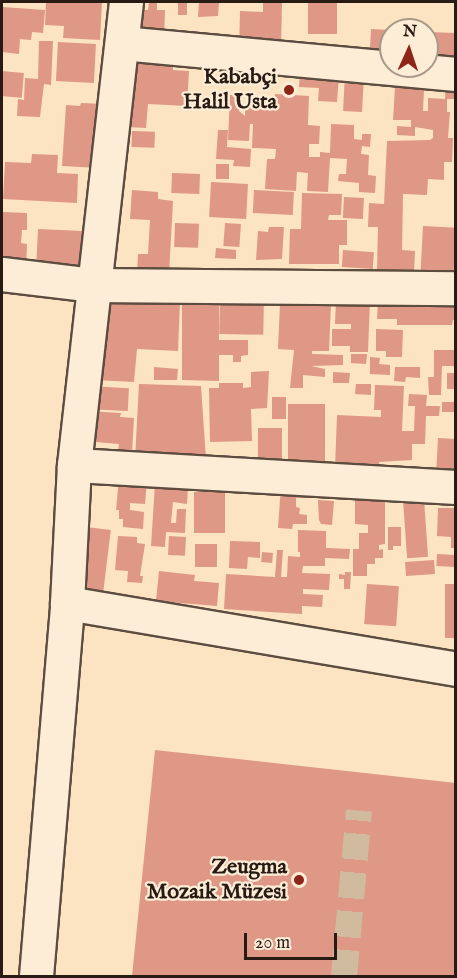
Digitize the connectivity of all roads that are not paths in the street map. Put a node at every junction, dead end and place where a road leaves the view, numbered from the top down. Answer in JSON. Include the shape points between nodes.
{"nodes":[{"id":1,"x":126,"y":2,"type":"edge"},
{"id":2,"x":122,"y":43,"type":"junction"},
{"id":3,"x":456,"y":74,"type":"edge"},
{"id":4,"x":2,"y":274,"type":"edge"},
{"id":5,"x":94,"y":285,"type":"junction"},
{"id":6,"x":456,"y":288,"type":"edge"},
{"id":7,"x":74,"y":465,"type":"junction"},
{"id":8,"x":456,"y":487,"type":"edge"},
{"id":9,"x":67,"y":603,"type":"junction"},
{"id":10,"x":456,"y":669,"type":"edge"},
{"id":11,"x":36,"y":976,"type":"edge"}],
"edges":[{"from":1,"to":2,"type":"street"},
{"from":2,"to":3,"type":"street"},
{"from":2,"to":5,"type":"street"},
{"from":4,"to":5,"type":"street"},
{"from":5,"to":6,"type":"street"},
{"from":5,"to":7,"type":"street"},
{"from":7,"to":8,"type":"street"},
{"from":7,"to":9,"type":"street"},
{"from":9,"to":10,"type":"street"},
{"from":9,"to":11,"type":"street"}]}
